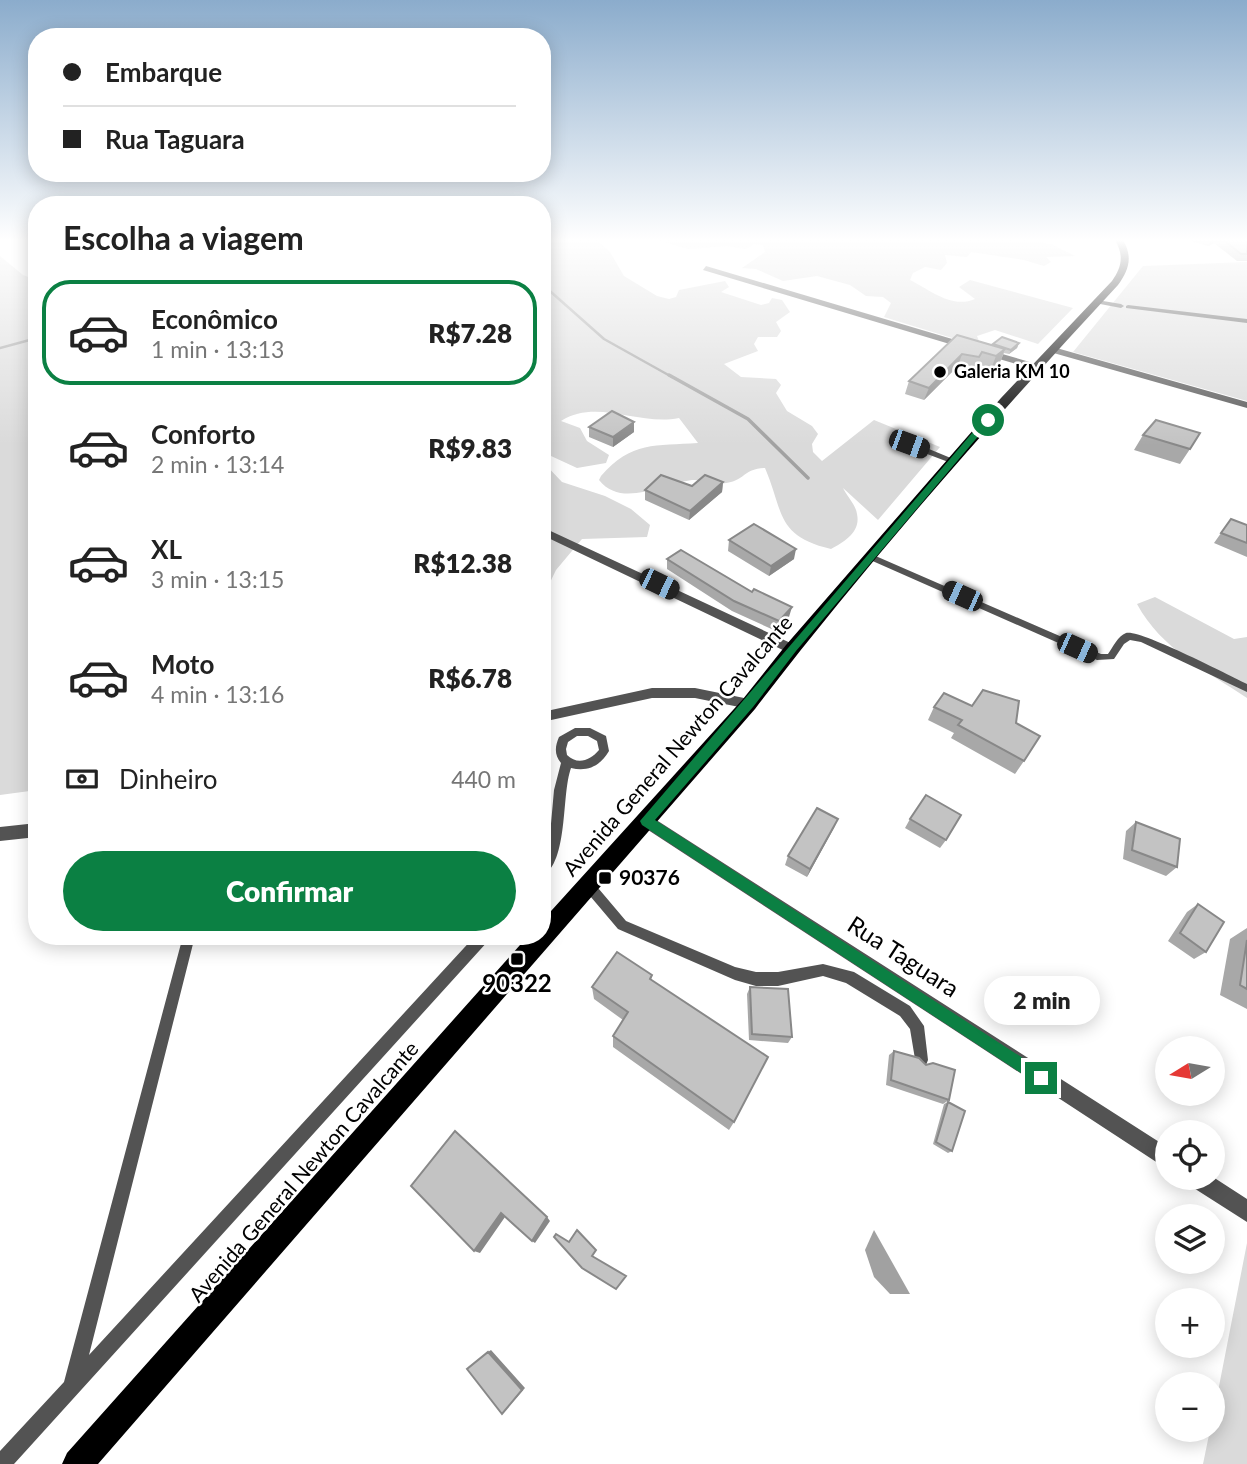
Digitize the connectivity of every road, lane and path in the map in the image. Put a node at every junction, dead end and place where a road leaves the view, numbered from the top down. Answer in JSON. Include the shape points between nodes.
{"nodes":[{"id":1,"x":841,"y":308,"type":"edge"},
{"id":2,"x":1091,"y":308,"type":"edge"},
{"id":3,"x":1144,"y":308,"type":"edge"},
{"id":4,"x":1247,"y":321,"type":"edge"},
{"id":5,"x":1053,"y":351,"type":"junction"},
{"id":6,"x":1037,"y":367,"type":"junction"},
{"id":7,"x":1247,"y":405,"type":"edge"},
{"id":8,"x":909,"y":444,"type":"dead end"},
{"id":9,"x":954,"y":461,"type":"junction"},
{"id":10,"x":551,"y":534,"type":"edge"},
{"id":11,"x":871,"y":557,"type":"junction"},
{"id":12,"x":792,"y":649,"type":"junction"},
{"id":13,"x":1247,"y":688,"type":"edge"},
{"id":14,"x":749,"y":704,"type":"junction"},
{"id":15,"x":551,"y":715,"type":"edge"},
{"id":16,"x":567,"y":762,"type":"dead end"},
{"id":17,"x":647,"y":821,"type":"junction"},
{"id":18,"x":28,"y":831,"type":"edge"},
{"id":19,"x":0,"y":834,"type":"edge"},
{"id":20,"x":551,"y":857,"type":"edge"},
{"id":21,"x":589,"y":886,"type":"junction"},
{"id":22,"x":551,"y":928,"type":"edge"},
{"id":23,"x":187,"y":945,"type":"edge"},
{"id":24,"x":476,"y":945,"type":"edge"},
{"id":25,"x":536,"y":945,"type":"edge"},
{"id":26,"x":921,"y":1060,"type":"edge"},
{"id":27,"x":1155,"y":1152,"type":"edge"},
{"id":28,"x":1215,"y":1190,"type":"edge"},
{"id":29,"x":1247,"y":1210,"type":"edge"},
{"id":30,"x":71,"y":1388,"type":"junction"},
{"id":31,"x":1,"y":1464,"type":"edge"},
{"id":32,"x":78,"y":1464,"type":"edge"}],
"edges":[{"from":1,"to":6,"type":"street"},
{"from":2,"to":5,"type":"main road","name":"Avenida General Newton Cavalcante"},
{"from":3,"to":4,"type":"lane"},
{"from":5,"to":6,"type":"main road","name":"Avenida General Newton Cavalcante"},
{"from":5,"to":7,"type":"street"},
{"from":6,"to":9,"type":"main road","name":"Avenida General Newton Cavalcante"},
{"from":8,"to":9,"type":"lane"},
{"from":9,"to":11,"type":"main road","name":"Avenida General Newton Cavalcante"},
{"from":10,"to":12,"type":"street"},
{"from":11,"to":12,"type":"main road","name":"Avenida General Newton Cavalcante"},
{"from":11,"to":13,"type":"lane","via":[[1100,658],[1111,657],[1128,636],[1143,639]]},
{"from":12,"to":14,"type":"main road","name":"Avenida General Newton Cavalcante"},
{"from":14,"to":15,"type":"street","via":[[695,693],[652,693]]},
{"from":14,"to":17,"type":"main road","name":"Avenida General Newton Cavalcante"},
{"from":16,"to":20,"type":"lane","via":[[559,792],[560,827]]},
{"from":17,"to":21,"type":"main road","name":"Avenida General Newton Cavalcante"},
{"from":17,"to":27,"type":"street","name":"Rua Taguara"},
{"from":18,"to":19,"type":"street"},
{"from":21,"to":22,"type":"main road","name":"Avenida General Newton Cavalcante"},
{"from":21,"to":26,"type":"lane","via":[[622,925],[735,973],[778,979],[823,970],[849,977],[905,1011],[917,1026]]},
{"from":23,"to":30,"type":"lane"},
{"from":24,"to":30,"type":"lane"},
{"from":25,"to":32,"type":"main road","name":"Avenida General Newton Cavalcante"},
{"from":28,"to":29,"type":"street"},
{"from":30,"to":31,"type":"lane"}]}
